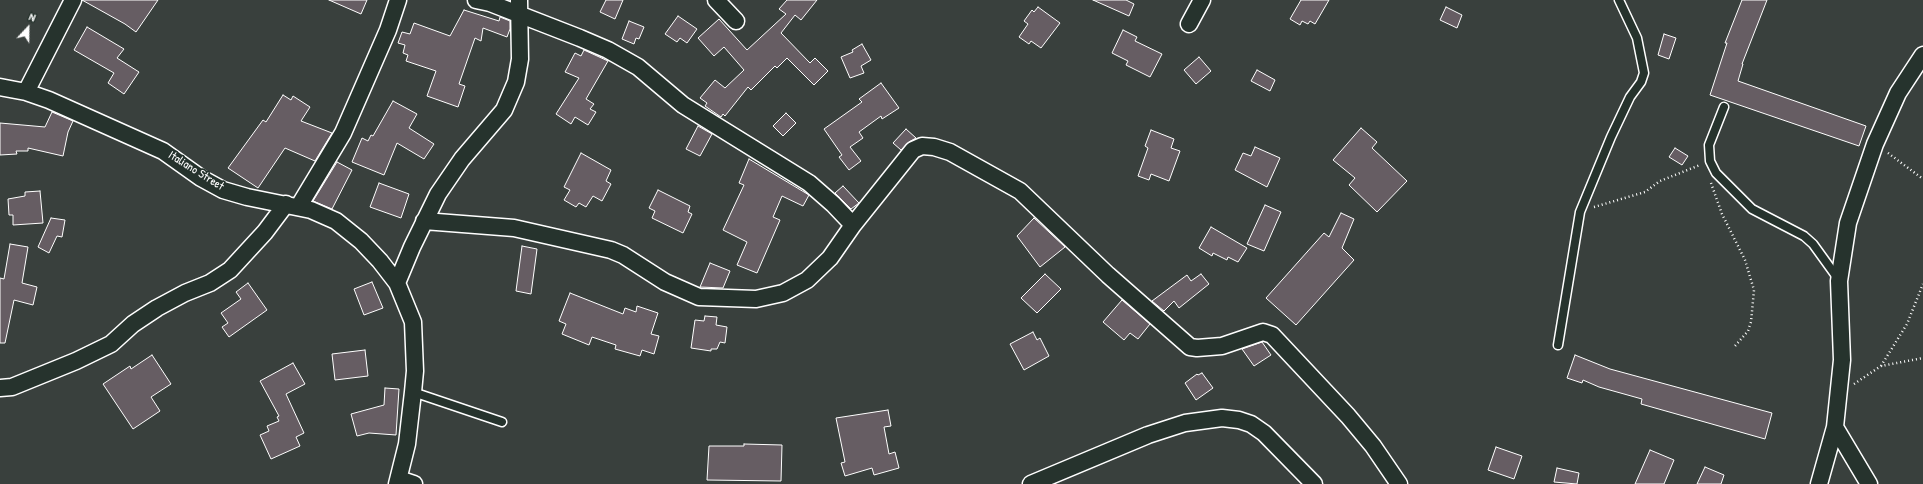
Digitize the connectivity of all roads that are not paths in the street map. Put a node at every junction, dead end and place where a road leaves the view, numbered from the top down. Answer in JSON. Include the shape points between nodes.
{"nodes":[{"id":1,"x":398,"y":0,"type":"edge"},
{"id":2,"x":476,"y":0,"type":"edge"},
{"id":3,"x":519,"y":0,"type":"edge"},
{"id":4,"x":716,"y":0,"type":"edge"},
{"id":5,"x":1202,"y":0,"type":"edge"},
{"id":6,"x":1619,"y":0,"type":"edge"},
{"id":7,"x":70,"y":1,"type":"edge"},
{"id":8,"x":520,"y":16,"type":"junction"},
{"id":9,"x":736,"y":21,"type":"dead end"},
{"id":10,"x":1189,"y":24,"type":"dead end"},
{"id":11,"x":1923,"y":55,"type":"edge"},
{"id":12,"x":0,"y":87,"type":"edge"},
{"id":13,"x":26,"y":92,"type":"junction"},
{"id":14,"x":1724,"y":107,"type":"dead end"},
{"id":15,"x":293,"y":205,"type":"junction"},
{"id":16,"x":424,"y":220,"type":"junction"},
{"id":17,"x":853,"y":225,"type":"junction"},
{"id":18,"x":1839,"y":281,"type":"junction"},
{"id":19,"x":397,"y":283,"type":"junction"},
{"id":20,"x":1558,"y":345,"type":"dead end"},
{"id":21,"x":0,"y":388,"type":"edge"},
{"id":22,"x":413,"y":392,"type":"junction"},
{"id":23,"x":502,"y":422,"type":"dead end"},
{"id":24,"x":1835,"y":427,"type":"junction"},
{"id":25,"x":403,"y":482,"type":"edge"},
{"id":26,"x":1031,"y":484,"type":"edge"},
{"id":27,"x":1314,"y":484,"type":"edge"},
{"id":28,"x":1399,"y":484,"type":"edge"},
{"id":29,"x":1819,"y":484,"type":"edge"},
{"id":30,"x":1869,"y":484,"type":"edge"}],
"edges":[{"from":1,"to":15,"type":"street","via":[[388,30],[343,133]]},
{"from":2,"to":8,"type":"street"},
{"from":3,"to":8,"type":"street"},
{"from":4,"to":9,"type":"street"},
{"from":5,"to":10,"type":"street"},
{"from":6,"to":20,"type":"lane","via":[[1637,38],[1644,73],[1611,137],[1580,212]]},
{"from":7,"to":13,"type":"street"},
{"from":8,"to":16,"type":"street","via":[[520,59],[516,82],[504,110],[462,159]]},
{"from":8,"to":17,"type":"street","via":[[608,50],[638,68],[683,105],[809,183]]},
{"from":11,"to":18,"type":"street","via":[[1898,93],[1875,144],[1848,224]]},
{"from":12,"to":13,"type":"street","name":"Italiano Street"},
{"from":13,"to":15,"type":"street","name":"Italiano Street","via":[[163,151],[223,190]]},
{"from":14,"to":18,"type":"lane","via":[[1708,145],[1710,163],[1716,173],[1752,209],[1804,236],[1813,244]]},
{"from":15,"to":19,"type":"street","name":"Italiano Street","via":[[336,221],[349,230],[380,261]]},
{"from":15,"to":21,"type":"street","via":[[230,270],[210,283],[157,308],[133,324],[111,344],[76,362],[12,387]]},
{"from":16,"to":17,"type":"street","via":[[514,228],[611,250],[684,292],[699,297],[723,299],[756,299],[783,293],[807,280],[830,258]]},
{"from":16,"to":19,"type":"street"},
{"from":17,"to":28,"type":"street","via":[[913,150],[922,146],[950,152],[1020,191],[1108,275],[1190,347],[1222,346],[1263,332],[1272,335],[1348,416]]},
{"from":18,"to":24,"type":"street","via":[[1842,360]]},
{"from":19,"to":22,"type":"street","name":"Italiano Street","via":[[413,322]]},
{"from":22,"to":23,"type":"lane"},
{"from":22,"to":25,"type":"street","name":"Italiano Street"},
{"from":24,"to":29,"type":"street"},
{"from":24,"to":30,"type":"street"},
{"from":26,"to":27,"type":"street","via":[[1148,435],[1185,423],[1222,418],[1251,424],[1264,433]]}]}
